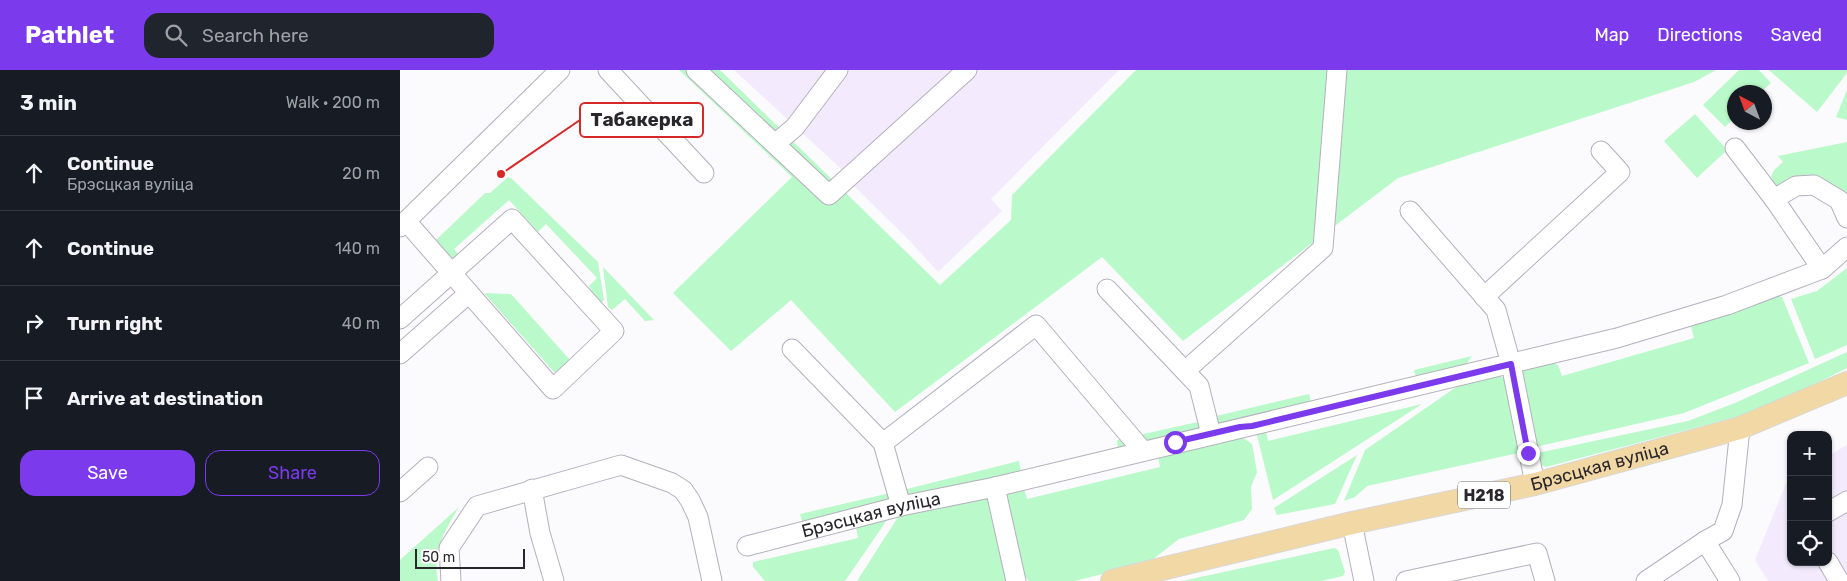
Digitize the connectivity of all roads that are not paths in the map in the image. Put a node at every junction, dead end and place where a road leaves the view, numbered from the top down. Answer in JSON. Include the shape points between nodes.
{"nodes":[{"id":1,"x":608,"y":70,"type":"edge"},
{"id":2,"x":696,"y":70,"type":"edge"},
{"id":3,"x":838,"y":70,"type":"edge"},
{"id":4,"x":967,"y":70,"type":"edge"},
{"id":5,"x":1337,"y":70,"type":"edge"},
{"id":6,"x":549,"y":74,"type":"edge"},
{"id":7,"x":776,"y":144,"type":"junction"},
{"id":8,"x":1735,"y":148,"type":"dead end"},
{"id":9,"x":1600,"y":151,"type":"dead end"},
{"id":10,"x":704,"y":173,"type":"dead end"},
{"id":11,"x":1774,"y":199,"type":"junction"},
{"id":12,"x":1410,"y":211,"type":"dead end"},
{"id":13,"x":1847,"y":218,"type":"edge"},
{"id":14,"x":403,"y":224,"type":"edge"},
{"id":15,"x":1847,"y":247,"type":"edge"},
{"id":16,"x":1822,"y":269,"type":"junction"},
{"id":17,"x":451,"y":272,"type":"junction"},
{"id":18,"x":1107,"y":289,"type":"dead end"},
{"id":19,"x":469,"y":292,"type":"junction"},
{"id":20,"x":1484,"y":297,"type":"junction"},
{"id":21,"x":400,"y":319,"type":"edge"},
{"id":22,"x":792,"y":349,"type":"dead end"},
{"id":23,"x":400,"y":354,"type":"edge"},
{"id":24,"x":1511,"y":364,"type":"junction"},
{"id":25,"x":1185,"y":371,"type":"junction"},
{"id":26,"x":1847,"y":384,"type":"edge"},
{"id":27,"x":1740,"y":428,"type":"junction"},
{"id":28,"x":1211,"y":434,"type":"junction"},
{"id":29,"x":883,"y":443,"type":"junction"},
{"id":30,"x":1142,"y":450,"type":"junction"},
{"id":31,"x":428,"y":467,"type":"dead end"},
{"id":32,"x":1535,"y":484,"type":"junction"},
{"id":33,"x":995,"y":486,"type":"junction"},
{"id":34,"x":532,"y":490,"type":"junction"},
{"id":35,"x":400,"y":492,"type":"edge"},
{"id":36,"x":1847,"y":500,"type":"edge"},
{"id":37,"x":901,"y":506,"type":"junction"},
{"id":38,"x":1832,"y":509,"type":"edge"},
{"id":39,"x":1352,"y":523,"type":"junction"},
{"id":40,"x":1705,"y":541,"type":"junction"},
{"id":41,"x":747,"y":546,"type":"dead end"},
{"id":42,"x":1830,"y":566,"type":"edge"},
{"id":43,"x":451,"y":581,"type":"edge"},
{"id":44,"x":554,"y":581,"type":"edge"},
{"id":45,"x":712,"y":581,"type":"edge"},
{"id":46,"x":1016,"y":581,"type":"edge"},
{"id":47,"x":1112,"y":581,"type":"edge"},
{"id":48,"x":1364,"y":581,"type":"edge"},
{"id":49,"x":1406,"y":581,"type":"edge"},
{"id":50,"x":1545,"y":581,"type":"edge"},
{"id":51,"x":1646,"y":581,"type":"edge"},
{"id":52,"x":1730,"y":581,"type":"edge"},
{"id":53,"x":1839,"y":581,"type":"edge"}],
"edges":[{"from":1,"to":10,"type":"street"},
{"from":2,"to":7,"type":"street"},
{"from":3,"to":7,"type":"street","via":[[795,127]]},
{"from":4,"to":7,"type":"street","via":[[830,195]]},
{"from":5,"to":25,"type":"street","via":[[1323,248]]},
{"from":6,"to":14,"type":"street"},
{"from":8,"to":11,"type":"street"},
{"from":9,"to":20,"type":"street","via":[[1620,172]]},
{"from":11,"to":13,"type":"street","via":[[1796,186],[1814,185],[1839,200]]},
{"from":11,"to":16,"type":"street"},
{"from":12,"to":20,"type":"street"},
{"from":14,"to":17,"type":"street"},
{"from":15,"to":16,"type":"street"},
{"from":16,"to":24,"type":"street","name":"Брэсцкая вуліца","via":[[1709,311]]},
{"from":17,"to":19,"type":"street"},
{"from":17,"to":19,"type":"street","via":[[512,219],[614,332],[553,389]]},
{"from":17,"to":21,"type":"street"},
{"from":18,"to":25,"type":"street"},
{"from":19,"to":23,"type":"street"},
{"from":20,"to":24,"type":"street","via":[[1496,310]]},
{"from":22,"to":29,"type":"street"},
{"from":24,"to":28,"type":"street","name":"Брэсцкая вуліца"},
{"from":24,"to":32,"type":"street"},
{"from":25,"to":28,"type":"street","via":[[1198,386]]},
{"from":26,"to":27,"type":"main road","name":"Брэсцкая вуліца","number":"Н218"},
{"from":27,"to":32,"type":"main road","name":"Брэсцкая вуліца","number":"Н218"},
{"from":27,"to":40,"type":"street","via":[[1732,505],[1723,531]]},
{"from":28,"to":30,"type":"street","name":"Брэсцкая вуліца"},
{"from":29,"to":30,"type":"street","via":[[1036,325]]},
{"from":29,"to":37,"type":"street"},
{"from":30,"to":33,"type":"street","name":"Брэсцкая вуліца"},
{"from":31,"to":35,"type":"street"},
{"from":32,"to":39,"type":"main road","name":"Брэсцкая вуліца","number":"Н218"},
{"from":33,"to":37,"type":"street","name":"Брэсцкая вуліца"},
{"from":33,"to":46,"type":"street"},
{"from":34,"to":43,"type":"street","via":[[477,506],[449,548]]},
{"from":34,"to":44,"type":"street"},
{"from":34,"to":45,"type":"street","via":[[621,465],[672,483],[690,500],[698,517]]},
{"from":36,"to":38,"type":"street"},
{"from":37,"to":41,"type":"street","name":"Брэсцкая вуліца"},
{"from":39,"to":47,"type":"main road","name":"Брэсцкая вуліца","number":"Н218"},
{"from":39,"to":48,"type":"street"},
{"from":40,"to":51,"type":"street"},
{"from":40,"to":52,"type":"street"},
{"from":42,"to":53,"type":"street"},
{"from":49,"to":50,"type":"street","via":[[1537,552]]}]}
